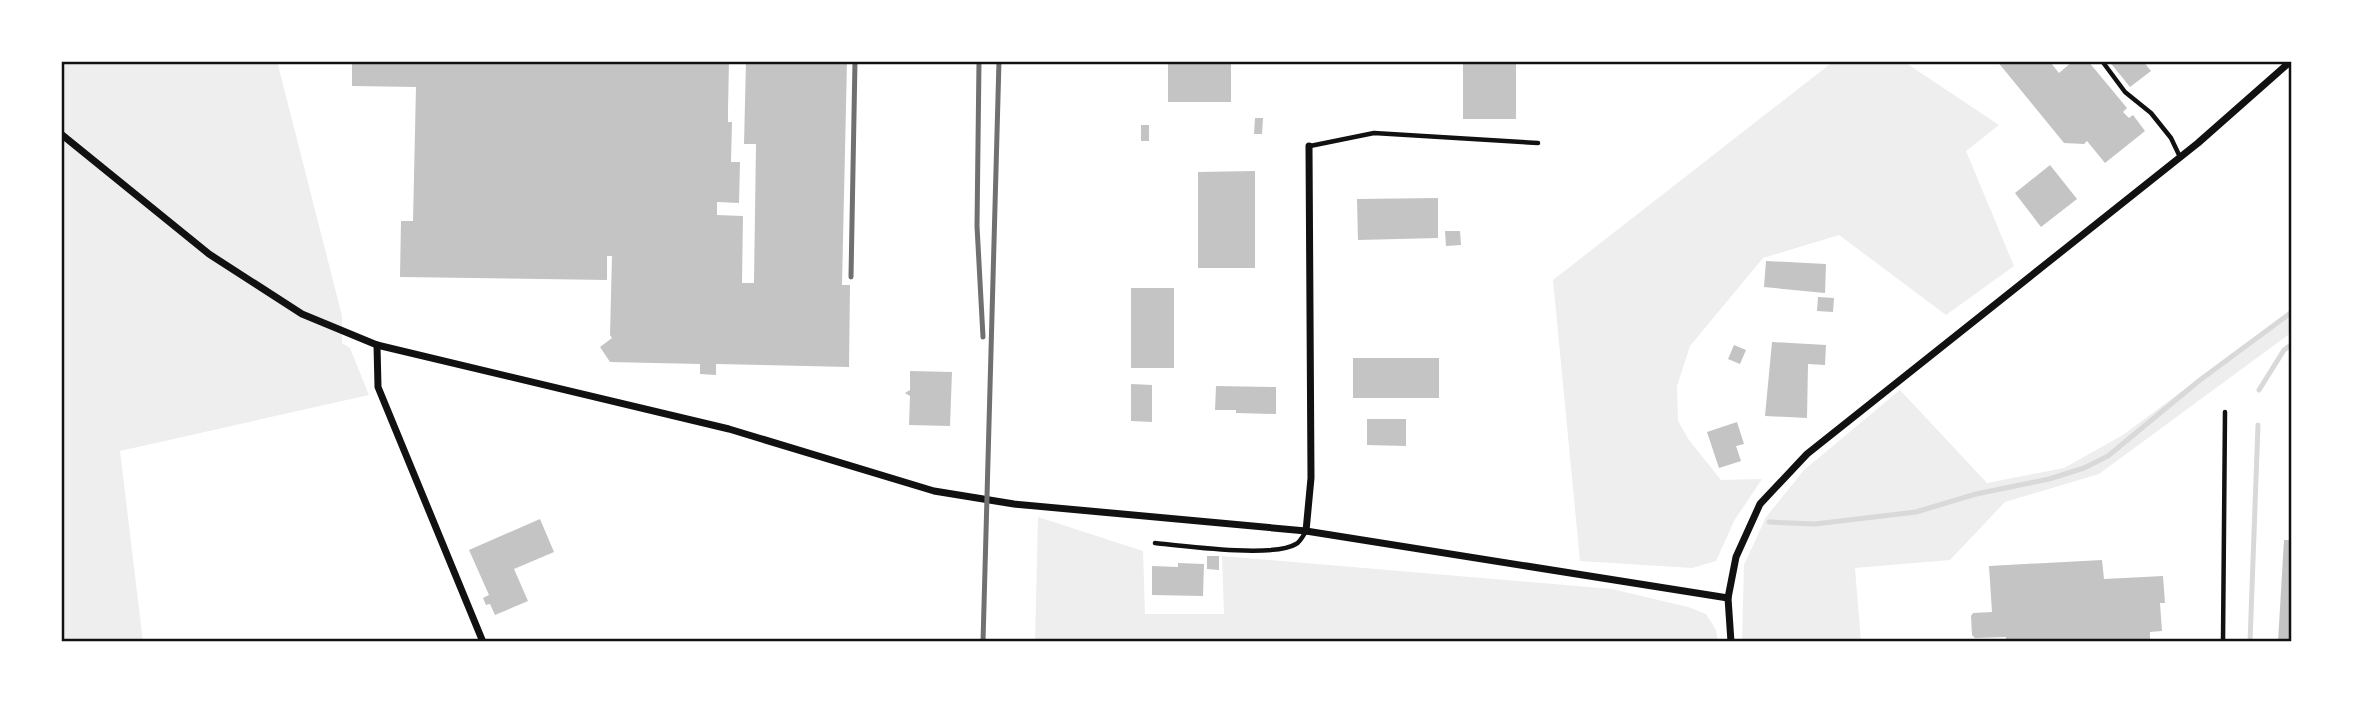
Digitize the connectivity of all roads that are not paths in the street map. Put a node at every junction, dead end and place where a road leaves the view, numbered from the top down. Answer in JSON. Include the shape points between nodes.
{"nodes":[{"id":1,"x":2102,"y":61,"type":"edge"},
{"id":2,"x":2291,"y":61,"type":"edge"},
{"id":3,"x":61,"y":134,"type":"edge"},
{"id":4,"x":1538,"y":143,"type":"dead end"},
{"id":5,"x":1309,"y":146,"type":"joint"},
{"id":6,"x":2180,"y":157,"type":"junction"},
{"id":7,"x":377,"y":345,"type":"junction"},
{"id":8,"x":2225,"y":412,"type":"dead end"},
{"id":9,"x":1306,"y":531,"type":"junction"},
{"id":10,"x":1155,"y":543,"type":"dead end"},
{"id":11,"x":1728,"y":598,"type":"junction"},
{"id":12,"x":483,"y":642,"type":"edge"},
{"id":13,"x":1731,"y":642,"type":"edge"},
{"id":14,"x":2223,"y":642,"type":"edge"}],
"edges":[{"from":1,"to":6,"type":"lane","via":[[2125,92],[2151,113]]},
{"from":2,"to":6,"type":"street"},
{"from":3,"to":7,"type":"street","via":[[208,254],[302,314]]},
{"from":4,"to":5,"type":"lane","via":[[1374,133]]},
{"from":5,"to":9,"type":"street","via":[[1311,478]]},
{"from":6,"to":11,"type":"street","via":[[1807,454],[1760,504],[1736,557]]},
{"from":7,"to":9,"type":"street","via":[[729,429],[934,492],[1014,505]]},
{"from":7,"to":12,"type":"street","via":[[378,387]]},
{"from":8,"to":14,"type":"lane"},
{"from":9,"to":10,"type":"lane","via":[[1298,544],[1282,549]]},
{"from":9,"to":11,"type":"street"},
{"from":11,"to":13,"type":"street"}]}
